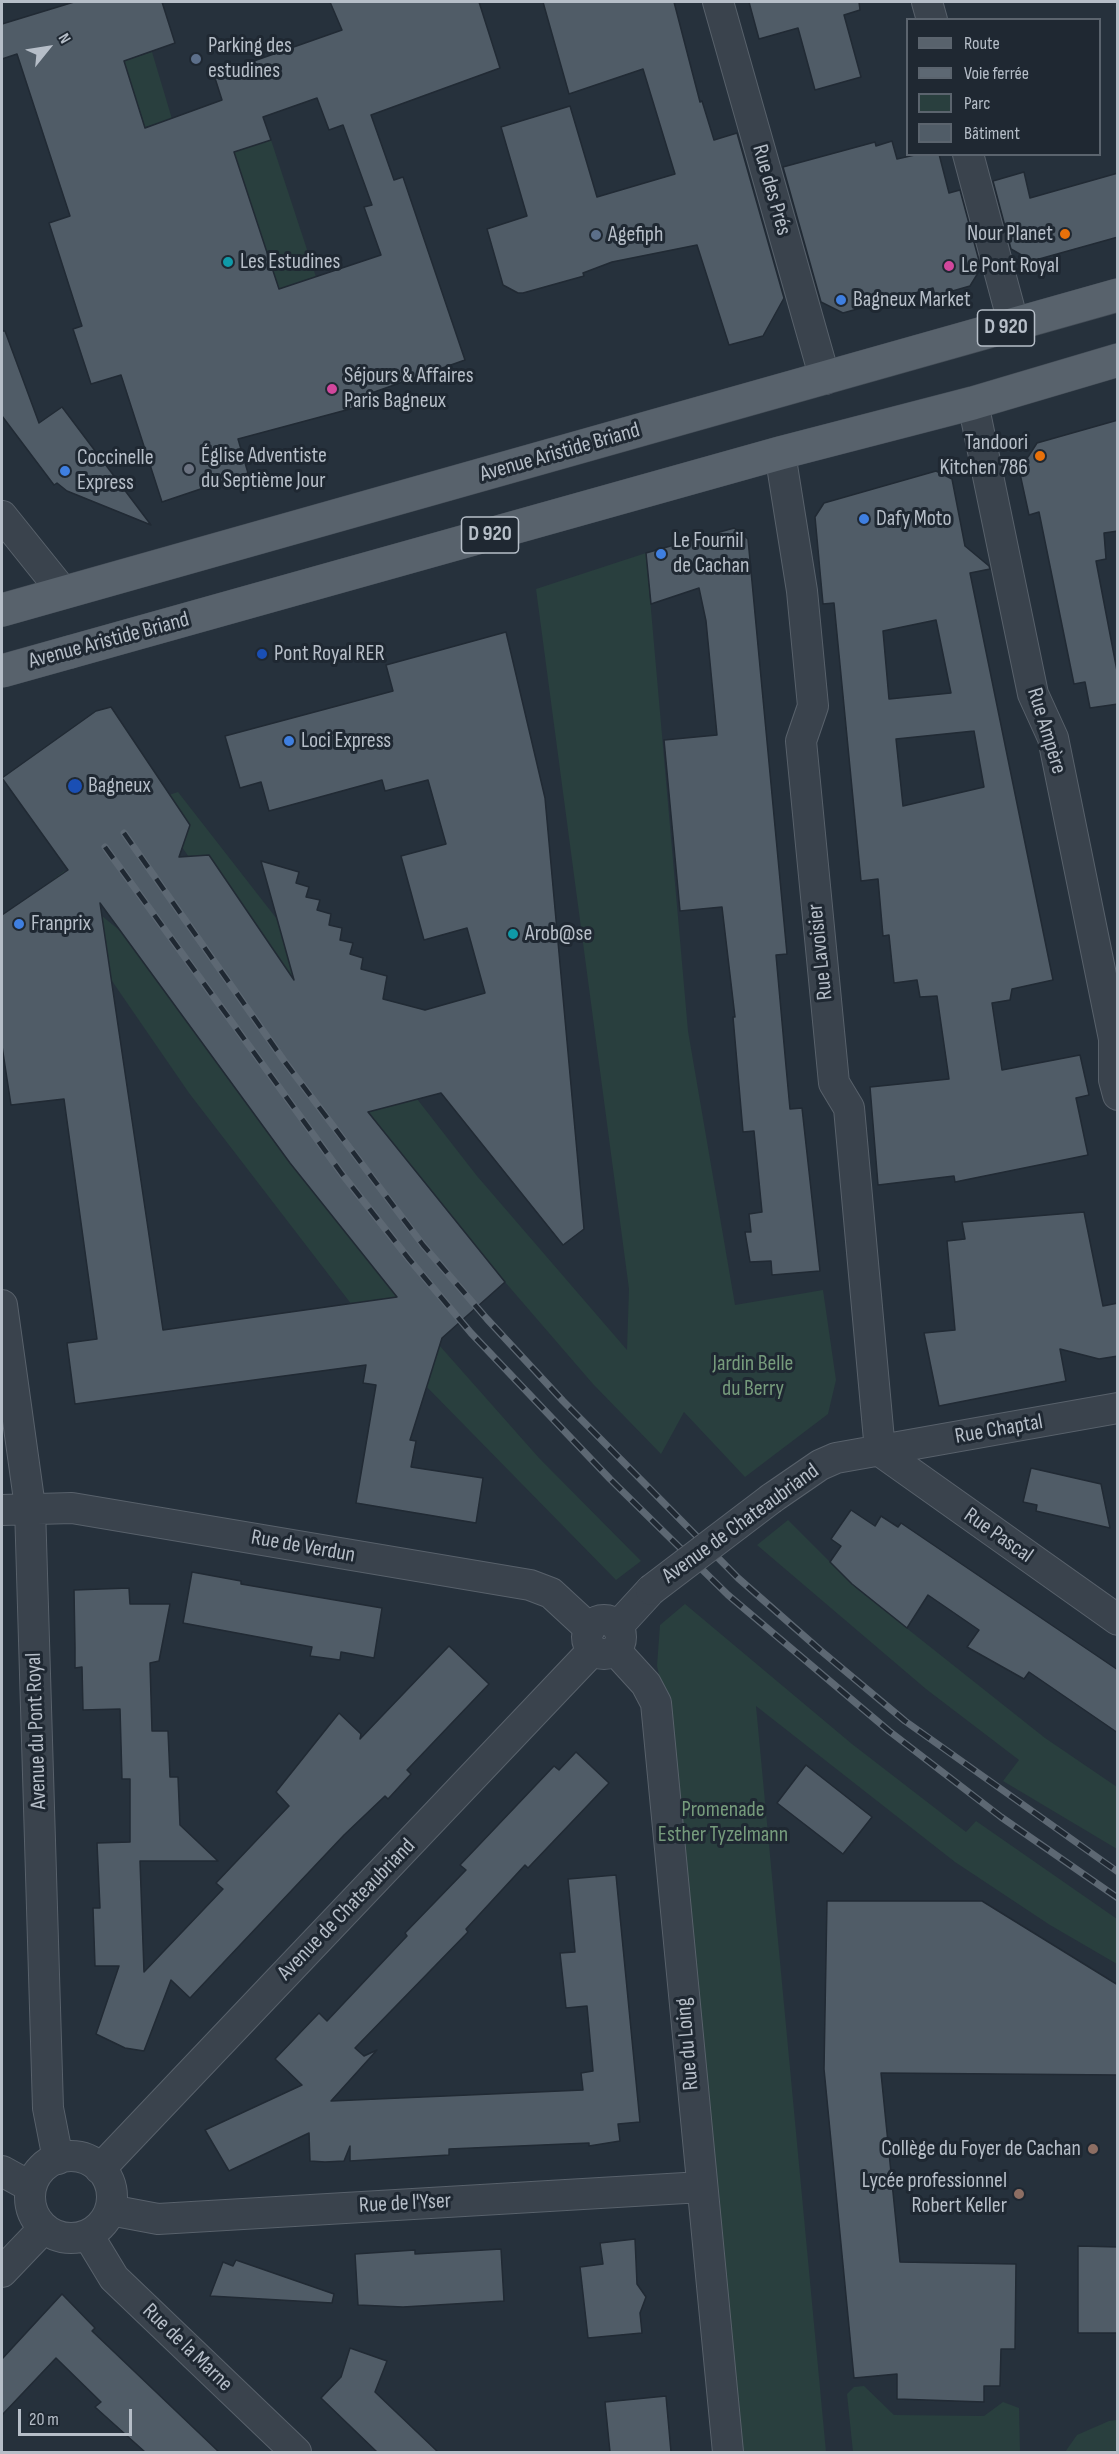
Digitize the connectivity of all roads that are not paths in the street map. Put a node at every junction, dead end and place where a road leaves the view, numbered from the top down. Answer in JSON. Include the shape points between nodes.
{"nodes":[{"id":1,"x":718,"y":2,"type":"edge"},
{"id":2,"x":927,"y":2,"type":"edge"},
{"id":3,"x":931,"y":18,"type":"edge"},
{"id":4,"x":969,"y":156,"type":"edge"},
{"id":5,"x":1118,"y":295,"type":"edge"},
{"id":6,"x":1014,"y":326,"type":"junction"},
{"id":7,"x":1118,"y":360,"type":"edge"},
{"id":8,"x":825,"y":379,"type":"junction"},
{"id":9,"x":973,"y":403,"type":"junction"},
{"id":10,"x":780,"y":453,"type":"junction"},
{"id":11,"x":2,"y":516,"type":"edge"},
{"id":12,"x":50,"y":596,"type":"junction"},
{"id":13,"x":2,"y":610,"type":"edge"},
{"id":14,"x":2,"y":671,"type":"edge"},
{"id":15,"x":1118,"y":1095,"type":"edge"},
{"id":16,"x":2,"y":1305,"type":"edge"},
{"id":17,"x":1118,"y":1408,"type":"edge"},
{"id":18,"x":880,"y":1451,"type":"junction"},
{"id":19,"x":16,"y":1509,"type":"edge"},
{"id":20,"x":1118,"y":1620,"type":"edge"},
{"id":21,"x":604,"y":1639,"type":"junction"},
{"id":22,"x":58,"y":2159,"type":"junction"},
{"id":23,"x":100,"y":2169,"type":"junction"},
{"id":24,"x":2,"y":2171,"type":"edge"},
{"id":25,"x":31,"y":2187,"type":"junction"},
{"id":26,"x":702,"y":2187,"type":"junction"},
{"id":27,"x":110,"y":2210,"type":"junction"},
{"id":28,"x":44,"y":2228,"type":"junction"},
{"id":29,"x":88,"y":2235,"type":"junction"},
{"id":30,"x":2,"y":2272,"type":"edge"},
{"id":31,"x":296,"y":2452,"type":"edge"},
{"id":32,"x":728,"y":2452,"type":"edge"}],
"edges":[{"from":1,"to":8,"type":"street","name":"Rue des Prés"},
{"from":2,"to":3,"type":"street"},
{"from":4,"to":6,"type":"street"},
{"from":5,"to":6,"type":"main road","name":"Avenue Aristide Briand","number":"D 920"},
{"from":6,"to":8,"type":"main road","name":"Avenue Aristide Briand","number":"D 920"},
{"from":7,"to":9,"type":"main road","name":"Avenue Aristide Briand","number":"D 920"},
{"from":8,"to":12,"type":"main road","name":"Avenue Aristide Briand","number":"D 920"},
{"from":9,"to":10,"type":"main road","name":"Avenue Aristide Briand","number":"D 920"},
{"from":9,"to":15,"type":"street","name":"Rue Ampère","via":[[1033,694],[1053,738],[1114,1039]]},
{"from":10,"to":14,"type":"main road","name":"Avenue Aristide Briand","number":"D 920","bridge":true},
{"from":10,"to":18,"type":"street","name":"Rue Lavoisier","via":[[802,591],[813,706],[801,741],[834,1083],[849,1108]]},
{"from":11,"to":12,"type":"street"},
{"from":12,"to":13,"type":"main road","name":"Avenue Aristide Briand","number":"D 920"},
{"from":16,"to":19,"type":"street","name":"Avenue du Pont Royal"},
{"from":17,"to":18,"type":"street","name":"Rue Chaptal"},
{"from":18,"to":20,"type":"street","name":"Rue Pascal"},
{"from":18,"to":21,"type":"street","name":"Avenue de Chateaubriand","bridge":true,"via":[[836,1458],[820,1465],[651,1590]]},
{"from":19,"to":21,"type":"street","name":"Rue de Verdun","via":[[72,1508],[530,1585],[551,1593]]},
{"from":19,"to":22,"type":"street","name":"Avenue du Pont Royal","via":[[48,2108]]},
{"from":21,"to":23,"type":"street","name":"Avenue de Chateaubriand"},
{"from":21,"to":26,"type":"street","name":"Rue du Loing","via":[[646,1684],[656,1703]]},
{"from":22,"to":23,"type":"street","via":[[76,2157]]},
{"from":22,"to":25,"type":"street","via":[[41,2169]]},
{"from":23,"to":27,"type":"street","via":[[110,2188]]},
{"from":24,"to":25,"type":"street"},
{"from":25,"to":28,"type":"street","via":[[32,2209]]},
{"from":26,"to":27,"type":"street","name":"Rue de l'Yser","via":[[158,2219]]},
{"from":26,"to":32,"type":"street","name":"Rue du Loing"},
{"from":27,"to":29,"type":"street"},
{"from":28,"to":29,"type":"street","via":[[65,2238]]},
{"from":28,"to":30,"type":"street"},
{"from":29,"to":31,"type":"street","name":"Rue de la Marne","via":[[114,2278]]}]}
